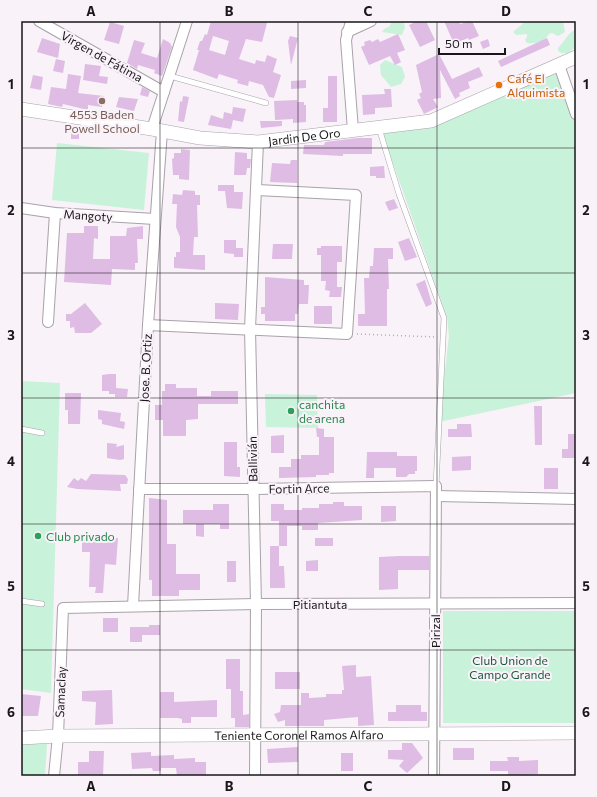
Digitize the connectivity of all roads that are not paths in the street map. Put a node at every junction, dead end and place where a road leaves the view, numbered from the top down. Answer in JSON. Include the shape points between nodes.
{"nodes":[{"id":1,"x":39,"y":21,"type":"edge"},
{"id":2,"x":187,"y":21,"type":"edge"},
{"id":3,"x":351,"y":21,"type":"edge"},
{"id":4,"x":371,"y":21,"type":"edge"},
{"id":5,"x":347,"y":32,"type":"junction"},
{"id":6,"x":576,"y":57,"type":"edge"},
{"id":7,"x":559,"y":65,"type":"junction"},
{"id":8,"x":170,"y":76,"type":"junction"},
{"id":9,"x":164,"y":92,"type":"junction"},
{"id":10,"x":266,"y":102,"type":"dead end"},
{"id":11,"x":21,"y":109,"type":"edge"},
{"id":12,"x":576,"y":114,"type":"edge"},
{"id":13,"x":379,"y":126,"type":"junction"},
{"id":14,"x":157,"y":130,"type":"junction"},
{"id":15,"x":353,"y":130,"type":"junction"},
{"id":16,"x":258,"y":142,"type":"junction"},
{"id":17,"x":257,"y":190,"type":"junction"},
{"id":18,"x":21,"y":208,"type":"edge"},
{"id":19,"x":54,"y":212,"type":"junction"},
{"id":20,"x":155,"y":219,"type":"junction"},
{"id":21,"x":48,"y":322,"type":"dead end"},
{"id":22,"x":148,"y":325,"type":"junction"},
{"id":23,"x":250,"y":329,"type":"junction"},
{"id":24,"x":21,"y":429,"type":"edge"},
{"id":25,"x":42,"y":433,"type":"dead end"},
{"id":26,"x":139,"y":488,"type":"junction"},
{"id":27,"x":252,"y":489,"type":"junction"},
{"id":28,"x":436,"y":491,"type":"junction"},
{"id":29,"x":576,"y":499,"type":"edge"},
{"id":30,"x":21,"y":601,"type":"edge"},
{"id":31,"x":435,"y":603,"type":"junction"},
{"id":32,"x":576,"y":603,"type":"edge"},
{"id":33,"x":42,"y":604,"type":"dead end"},
{"id":34,"x":256,"y":604,"type":"junction"},
{"id":35,"x":133,"y":606,"type":"junction"},
{"id":36,"x":63,"y":608,"type":"joint"},
{"id":37,"x":576,"y":733,"type":"edge"},
{"id":38,"x":435,"y":734,"type":"junction"},
{"id":39,"x":256,"y":735,"type":"junction"},
{"id":40,"x":58,"y":736,"type":"junction"},
{"id":41,"x":21,"y":738,"type":"edge"},
{"id":42,"x":54,"y":776,"type":"edge"},
{"id":43,"x":255,"y":776,"type":"edge"},
{"id":44,"x":434,"y":776,"type":"edge"}],
"edges":[{"from":1,"to":9,"type":"street","name":"Virgen de Fátima"},
{"from":2,"to":8,"type":"street","name":"Jose. B. Ortiz"},
{"from":3,"to":5,"type":"street"},
{"from":4,"to":5,"type":"street"},
{"from":5,"to":15,"type":"street"},
{"from":6,"to":7,"type":"street","name":"Jardin De Oro"},
{"from":7,"to":12,"type":"street"},
{"from":7,"to":13,"type":"street","name":"Jardin De Oro","via":[[431,121]]},
{"from":8,"to":9,"type":"street","name":"Jose. B. Ortiz"},
{"from":8,"to":10,"type":"lane"},
{"from":9,"to":14,"type":"street","name":"Jose. B. Ortiz"},
{"from":11,"to":14,"type":"street","name":"Jardin De Oro"},
{"from":13,"to":15,"type":"street","name":"Jardin De Oro"},
{"from":13,"to":28,"type":"lane","via":[[399,194],[444,318]]},
{"from":14,"to":16,"type":"street","name":"Jardin De Oro","via":[[200,138]]},
{"from":14,"to":20,"type":"street","name":"Jose. B. Ortiz"},
{"from":15,"to":16,"type":"street","name":"Jardin De Oro"},
{"from":16,"to":17,"type":"street","name":"Ballivián"},
{"from":17,"to":23,"type":"street","name":"Ballivián"},
{"from":17,"to":23,"type":"street","via":[[356,195],[347,334]]},
{"from":18,"to":19,"type":"street","name":"Mangoty"},
{"from":19,"to":20,"type":"street","name":"Mangoty"},
{"from":19,"to":21,"type":"street"},
{"from":20,"to":22,"type":"street","name":"Jose. B. Ortiz"},
{"from":22,"to":23,"type":"street"},
{"from":22,"to":26,"type":"street","name":"Jose. B. Ortiz"},
{"from":23,"to":27,"type":"street","name":"Ballivián"},
{"from":24,"to":25,"type":"lane"},
{"from":26,"to":27,"type":"street","name":"Fortin Arce"},
{"from":26,"to":35,"type":"street","name":"Jose. B. Ortiz"},
{"from":27,"to":28,"type":"street","name":"Fortin Arce"},
{"from":27,"to":34,"type":"street","name":"Ballivián"},
{"from":28,"to":29,"type":"street","name":"Fortin Arce"},
{"from":28,"to":31,"type":"street","name":"Pirizal"},
{"from":30,"to":33,"type":"lane"},
{"from":31,"to":32,"type":"street","name":"Pitiantuta"},
{"from":31,"to":34,"type":"street","name":"Pitiantuta"},
{"from":31,"to":38,"type":"street","name":"Pirizal"},
{"from":34,"to":35,"type":"street","name":"Pitiantuta"},
{"from":34,"to":39,"type":"street","name":"Ballivián"},
{"from":35,"to":36,"type":"street","name":"Pitiantuta"},
{"from":36,"to":40,"type":"street","name":"Samaclay"},
{"from":37,"to":38,"type":"street","name":"Teniente Coronel Ramos Alfaro"},
{"from":38,"to":39,"type":"street","name":"Teniente Coronel Ramos Alfaro"},
{"from":38,"to":44,"type":"street","name":"Pirizal"},
{"from":39,"to":40,"type":"street","name":"Teniente Coronel Ramos Alfaro"},
{"from":39,"to":43,"type":"street","name":"Ballivián"},
{"from":40,"to":41,"type":"street","name":"Teniente Coronel Ramos Alfaro"},
{"from":40,"to":42,"type":"street","name":"Samaclay"}]}
